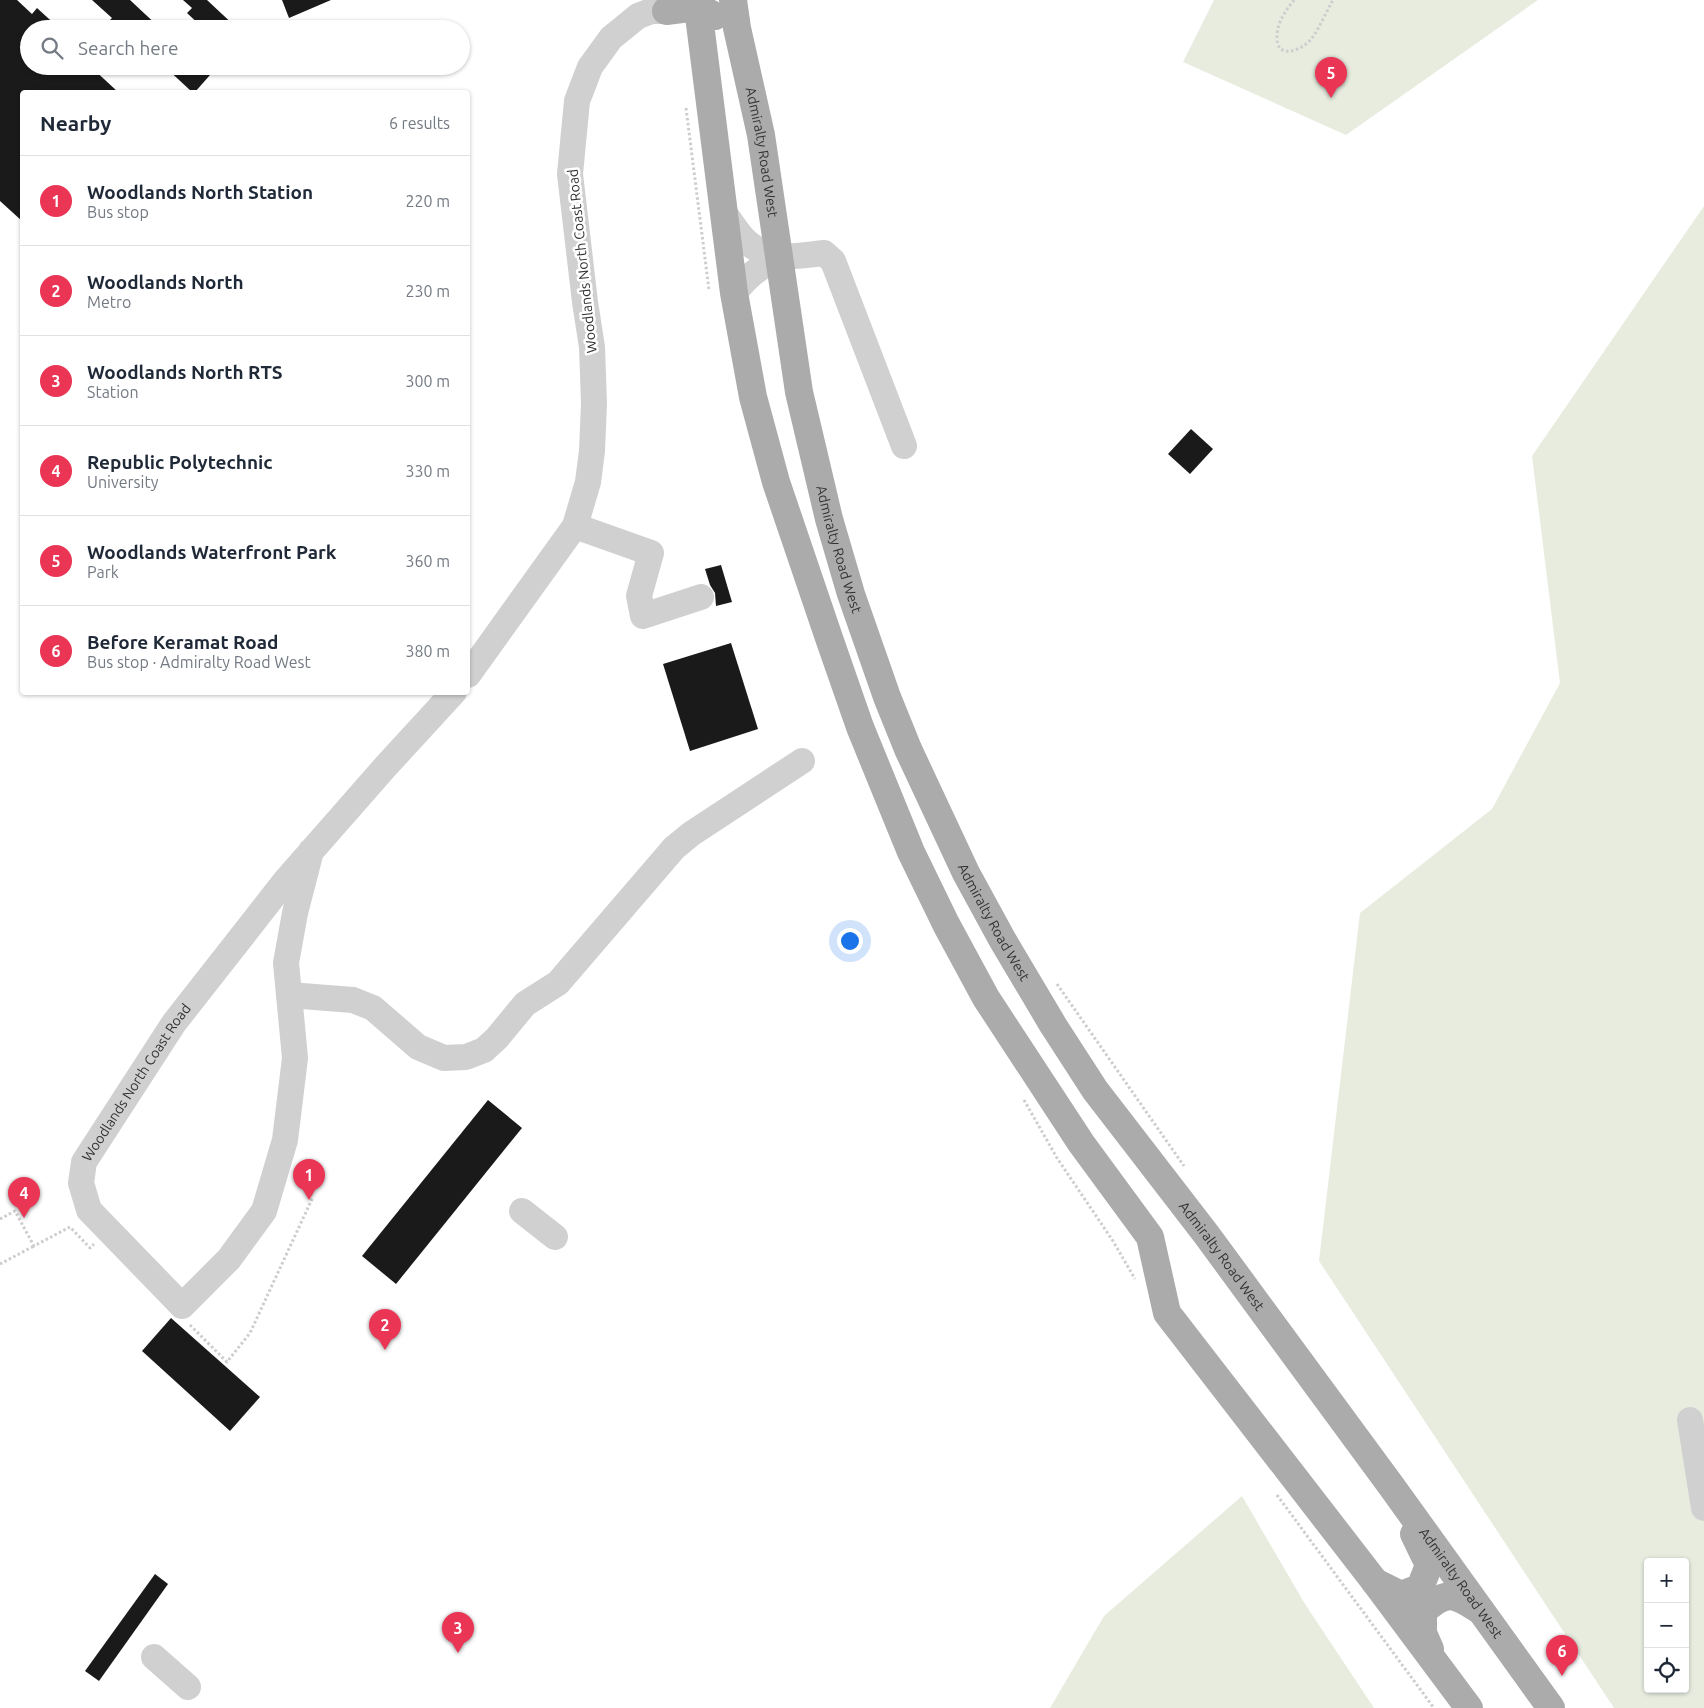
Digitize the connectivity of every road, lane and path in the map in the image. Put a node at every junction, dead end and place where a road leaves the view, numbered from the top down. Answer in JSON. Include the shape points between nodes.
{"nodes":[{"id":1,"x":733,"y":0,"type":"edge"},
{"id":2,"x":1294,"y":0,"type":"edge"},
{"id":3,"x":1333,"y":0,"type":"edge"},
{"id":4,"x":688,"y":4,"type":"edge"},
{"id":5,"x":737,"y":28,"type":"junction"},
{"id":6,"x":725,"y":214,"type":"junction"},
{"id":7,"x":779,"y":258,"type":"junction"},
{"id":8,"x":734,"y":293,"type":"junction"},
{"id":9,"x":904,"y":446,"type":"dead end"},
{"id":10,"x":575,"y":526,"type":"junction"},
{"id":11,"x":702,"y":597,"type":"dead end"},
{"id":12,"x":470,"y":672,"type":"edge"},
{"id":13,"x":451,"y":695,"type":"edge"},
{"id":14,"x":802,"y":762,"type":"dead end"},
{"id":15,"x":311,"y":851,"type":"junction"},
{"id":16,"x":1053,"y":978,"type":"dead end"},
{"id":17,"x":289,"y":995,"type":"junction"},
{"id":18,"x":1188,"y":1171,"type":"dead end"},
{"id":19,"x":522,"y":1211,"type":"dead end"},
{"id":20,"x":555,"y":1237,"type":"dead end"},
{"id":21,"x":34,"y":1246,"type":"dead end"},
{"id":22,"x":0,"y":1264,"type":"edge"},
{"id":23,"x":1690,"y":1420,"type":"dead end"},
{"id":24,"x":1392,"y":1487,"type":"junction"},
{"id":25,"x":1704,"y":1508,"type":"edge"},
{"id":26,"x":1375,"y":1582,"type":"junction"},
{"id":27,"x":1482,"y":1612,"type":"junction"},
{"id":28,"x":154,"y":1657,"type":"dead end"},
{"id":29,"x":1436,"y":1664,"type":"junction"},
{"id":30,"x":188,"y":1687,"type":"dead end"},
{"id":31,"x":1469,"y":1708,"type":"edge"},
{"id":32,"x":1551,"y":1708,"type":"edge"}],
"edges":[{"from":1,"to":5,"type":"main road","name":"Admiralty Road West"},
{"from":2,"to":3,"type":"path","via":[[1284,14],[1277,37],[1280,47],[1286,52],[1295,51],[1312,38]]},
{"from":4,"to":5,"type":"main road"},
{"from":4,"to":6,"type":"main road"},
{"from":4,"to":10,"type":"street","name":"Woodlands North Coast Road","via":[[638,16],[611,38],[590,67],[578,101],[570,174],[592,347],[594,403],[588,482]]},
{"from":5,"to":7,"type":"main road","name":"Admiralty Road West","via":[[761,135]]},
{"from":6,"to":7,"type":"street","via":[[745,241],[761,253]]},
{"from":6,"to":8,"type":"main road"},
{"from":7,"to":8,"type":"street","via":[[749,275]]},
{"from":7,"to":9,"type":"street","via":[[824,253],[833,261]]},
{"from":7,"to":24,"type":"main road","name":"Admiralty Road West","via":[[799,392],[829,520],[851,594],[886,698],[966,873],[1042,1008],[1095,1090],[1206,1234]]},
{"from":8,"to":26,"type":"main road","via":[[753,397],[776,482],[860,727],[911,852],[946,924],[986,998],[1054,1104],[1150,1237],[1167,1313]]},
{"from":10,"to":11,"type":"street","via":[[651,553],[639,596],[643,616]]},
{"from":10,"to":12,"type":"street","name":"Woodlands North Coast Road"},
{"from":13,"to":15,"type":"street","name":"Woodlands North Coast Road"},
{"from":14,"to":17,"type":"street","via":[[674,848],[558,983],[525,1004],[484,1050],[466,1057],[444,1058],[418,1047],[372,1008],[353,1000]]},
{"from":15,"to":17,"type":"street","name":"Woodlands North Coast Road","via":[[286,963]]},
{"from":15,"to":17,"type":"street","name":"Woodlands North Coast Road","via":[[174,1024],[84,1162],[82,1183],[89,1210],[182,1306],[229,1259],[264,1211],[285,1140],[294,1067]]},
{"from":16,"to":18,"type":"path"},
{"from":19,"to":20,"type":"street"},
{"from":21,"to":22,"type":"path"},
{"from":23,"to":25,"type":"street"},
{"from":24,"to":26,"type":"main road","via":[[1429,1565],[1420,1588],[1401,1595]]},
{"from":24,"to":27,"type":"main road","name":"Admiralty Road West"},
{"from":26,"to":29,"type":"main road"},
{"from":27,"to":29,"type":"main road","via":[[1458,1596],[1438,1598],[1423,1611],[1423,1633]]},
{"from":27,"to":32,"type":"main road","name":"Admiralty Road West"},
{"from":28,"to":30,"type":"street"},
{"from":29,"to":31,"type":"main road"}]}
